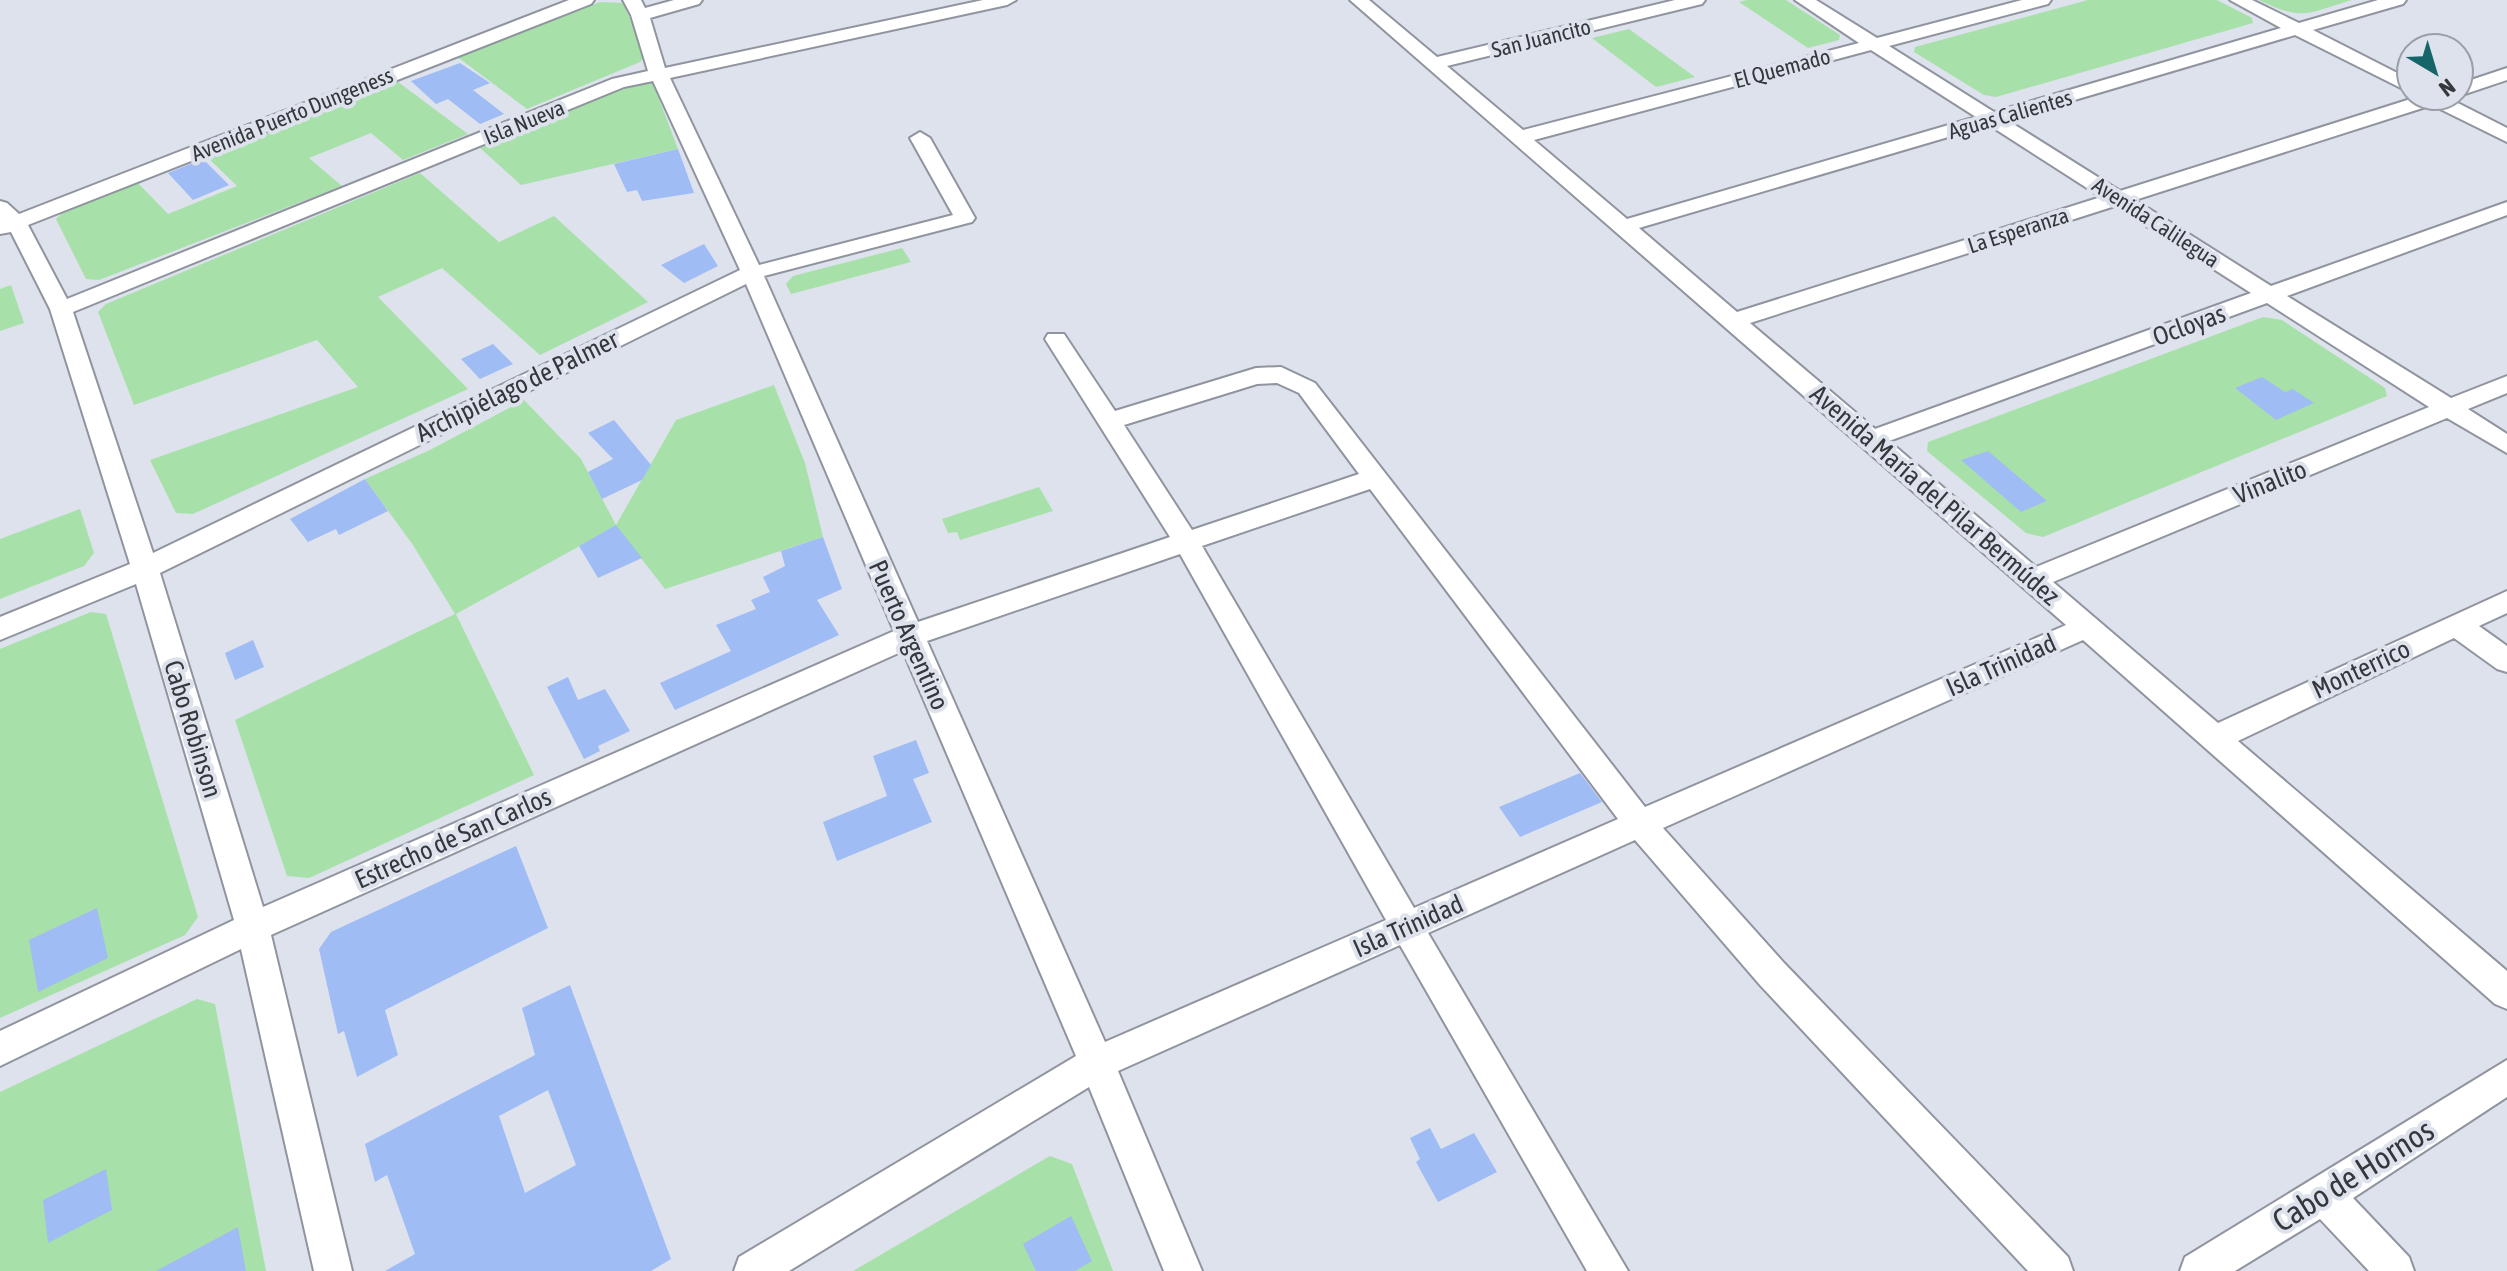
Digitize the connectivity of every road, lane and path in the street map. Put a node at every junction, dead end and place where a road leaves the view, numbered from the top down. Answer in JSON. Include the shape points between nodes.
{"nodes":[{"id":1,"x":585,"y":0,"type":"edge"},
{"id":2,"x":693,"y":0,"type":"edge"},
{"id":3,"x":1007,"y":0,"type":"edge"},
{"id":4,"x":1696,"y":0,"type":"edge"},
{"id":5,"x":1804,"y":0,"type":"edge"},
{"id":6,"x":2042,"y":0,"type":"edge"},
{"id":7,"x":2239,"y":0,"type":"edge"},
{"id":8,"x":2397,"y":0,"type":"edge"},
{"id":9,"x":1364,"y":1,"type":"edge"},
{"id":10,"x":636,"y":7,"type":"edge"},
{"id":11,"x":2297,"y":29,"type":"junction"},
{"id":12,"x":1875,"y":44,"type":"junction"},
{"id":13,"x":1433,"y":64,"type":"junction"},
{"id":14,"x":658,"y":73,"type":"junction"},
{"id":15,"x":2507,"y":74,"type":"edge"},
{"id":16,"x":2395,"y":79,"type":"edge"},
{"id":17,"x":2475,"y":85,"type":"edge"},
{"id":18,"x":2395,"y":110,"type":"edge"},
{"id":19,"x":2462,"y":112,"type":"edge"},
{"id":20,"x":1993,"y":119,"type":"junction"},
{"id":21,"x":2507,"y":136,"type":"edge"},
{"id":22,"x":1521,"y":137,"type":"junction"},
{"id":23,"x":920,"y":138,"type":"dead end"},
{"id":24,"x":2119,"y":198,"type":"junction"},
{"id":25,"x":2507,"y":208,"type":"edge"},
{"id":26,"x":6,"y":220,"type":"edge"},
{"id":27,"x":1624,"y":226,"type":"junction"},
{"id":28,"x":752,"y":273,"type":"junction"},
{"id":29,"x":2271,"y":296,"type":"junction"},
{"id":30,"x":61,"y":309,"type":"junction"},
{"id":31,"x":1734,"y":321,"type":"junction"},
{"id":32,"x":1056,"y":339,"type":"dead end"},
{"id":33,"x":2507,"y":384,"type":"edge"},
{"id":34,"x":2449,"y":409,"type":"junction"},
{"id":35,"x":1110,"y":421,"type":"junction"},
{"id":36,"x":1871,"y":439,"type":"junction"},
{"id":37,"x":2507,"y":445,"type":"edge"},
{"id":38,"x":1374,"y":478,"type":"junction"},
{"id":39,"x":1185,"y":540,"type":"junction"},
{"id":40,"x":145,"y":569,"type":"junction"},
{"id":41,"x":2033,"y":579,"type":"junction"},
{"id":42,"x":2507,"y":601,"type":"edge"},
{"id":43,"x":2456,"y":625,"type":"junction"},
{"id":44,"x":2087,"y":627,"type":"junction"},
{"id":45,"x":0,"y":629,"type":"edge"},
{"id":46,"x":909,"y":636,"type":"junction"},
{"id":47,"x":2507,"y":661,"type":"edge"},
{"id":48,"x":2215,"y":738,"type":"junction"},
{"id":49,"x":1641,"y":825,"type":"junction"},
{"id":50,"x":253,"y":927,"type":"junction"},
{"id":51,"x":1407,"y":927,"type":"junction"},
{"id":52,"x":2502,"y":982,"type":"edge"},
{"id":53,"x":0,"y":1049,"type":"edge"},
{"id":54,"x":1097,"y":1063,"type":"junction"},
{"id":55,"x":2507,"y":1077,"type":"edge"},
{"id":56,"x":2324,"y":1195,"type":"junction"},
{"id":57,"x":333,"y":1271,"type":"edge"},
{"id":58,"x":753,"y":1271,"type":"edge"},
{"id":59,"x":1183,"y":1271,"type":"edge"},
{"id":60,"x":1609,"y":1271,"type":"edge"},
{"id":61,"x":2054,"y":1271,"type":"edge"},
{"id":62,"x":2199,"y":1271,"type":"edge"},
{"id":63,"x":2395,"y":1271,"type":"edge"}],
"edges":[{"from":1,"to":26,"type":"street","name":"Avenida Puerto Dungeness"},
{"from":2,"to":10,"type":"street"},
{"from":3,"to":14,"type":"street","name":"Isla Nueva"},
{"from":4,"to":13,"type":"street","name":"San Juancito"},
{"from":5,"to":12,"type":"street","name":"Avenida Calilegua"},
{"from":6,"to":12,"type":"street","name":"El Quemado"},
{"from":7,"to":11,"type":"street"},
{"from":8,"to":11,"type":"street","name":"Aguas Calientes"},
{"from":9,"to":13,"type":"street","name":"Avenida María del Pilar Bermúdez"},
{"from":10,"to":14,"type":"street","name":"Puerto Argentino"},
{"from":11,"to":16,"type":"street"},
{"from":11,"to":20,"type":"street","name":"Aguas Calientes"},
{"from":12,"to":20,"type":"street","name":"Avenida Calilegua"},
{"from":12,"to":22,"type":"street","name":"El Quemado"},
{"from":13,"to":22,"type":"street","name":"Avenida María del Pilar Bermúdez"},
{"from":14,"to":28,"type":"street","name":"Puerto Argentino"},
{"from":14,"to":30,"type":"street","name":"Isla Nueva","via":[[619,83]]},
{"from":15,"to":17,"type":"street"},
{"from":18,"to":24,"type":"street","name":"La Esperanza"},
{"from":19,"to":21,"type":"street"},
{"from":20,"to":24,"type":"street","name":"Avenida Calilegua"},
{"from":20,"to":27,"type":"street","name":"Aguas Calientes"},
{"from":22,"to":27,"type":"street","name":"Avenida María del Pilar Bermúdez"},
{"from":23,"to":28,"type":"street","name":"Archipiélago de Palmer","via":[[965,218]]},
{"from":24,"to":29,"type":"street","name":"Avenida Calilegua"},
{"from":24,"to":31,"type":"street","name":"La Esperanza"},
{"from":25,"to":29,"type":"street","name":"Ocloyas"},
{"from":26,"to":30,"type":"street","name":"Cabo Robinson"},
{"from":27,"to":31,"type":"street","name":"Avenida María del Pilar Bermúdez"},
{"from":28,"to":40,"type":"street","name":"Archipiélago de Palmer"},
{"from":28,"to":46,"type":"street","name":"Puerto Argentino"},
{"from":29,"to":34,"type":"street","name":"Avenida Calilegua"},
{"from":29,"to":36,"type":"street","name":"Ocloyas"},
{"from":30,"to":40,"type":"street","name":"Cabo Robinson"},
{"from":31,"to":36,"type":"street","name":"Avenida María del Pilar Bermúdez"},
{"from":32,"to":35,"type":"street"},
{"from":33,"to":34,"type":"street","name":"Vinalito"},
{"from":34,"to":37,"type":"street","name":"Avenida Calilegua"},
{"from":34,"to":41,"type":"street","name":"Vinalito"},
{"from":35,"to":38,"type":"street","via":[[1256,376],[1281,375],[1307,388]]},
{"from":35,"to":39,"type":"street"},
{"from":36,"to":41,"type":"street","name":"Avenida María del Pilar Bermúdez"},
{"from":38,"to":39,"type":"street","name":"Estrecho de San Carlos"},
{"from":38,"to":49,"type":"street"},
{"from":39,"to":46,"type":"street","name":"Estrecho de San Carlos"},
{"from":39,"to":51,"type":"street"},
{"from":40,"to":45,"type":"street","name":"Archipiélago de Palmer"},
{"from":40,"to":50,"type":"street","name":"Cabo Robinson"},
{"from":41,"to":44,"type":"street","name":"Avenida María del Pilar Bermúdez"},
{"from":42,"to":43,"type":"street","name":"Monterrico"},
{"from":43,"to":47,"type":"street"},
{"from":43,"to":48,"type":"street","name":"Monterrico"},
{"from":44,"to":48,"type":"street","name":"Avenida María del Pilar Bermúdez"},
{"from":44,"to":49,"type":"street","name":"Isla Trinidad"},
{"from":46,"to":50,"type":"street","name":"Estrecho de San Carlos"},
{"from":46,"to":54,"type":"street","name":"Puerto Argentino"},
{"from":48,"to":52,"type":"street","name":"Avenida María del Pilar Bermúdez"},
{"from":49,"to":51,"type":"street","name":"Isla Trinidad"},
{"from":49,"to":61,"type":"street","via":[[1772,974]]},
{"from":50,"to":53,"type":"street","name":"Estrecho de San Carlos"},
{"from":50,"to":57,"type":"street","name":"Cabo Robinson"},
{"from":51,"to":54,"type":"street","name":"Isla Trinidad"},
{"from":51,"to":60,"type":"street"},
{"from":54,"to":58,"type":"street","name":"Isla Trinidad"},
{"from":54,"to":59,"type":"street","name":"Puerto Argentino"},
{"from":55,"to":56,"type":"street","name":"Cabo de Hornos"},
{"from":56,"to":62,"type":"street","name":"Cabo de Hornos"},
{"from":56,"to":63,"type":"street"}]}
